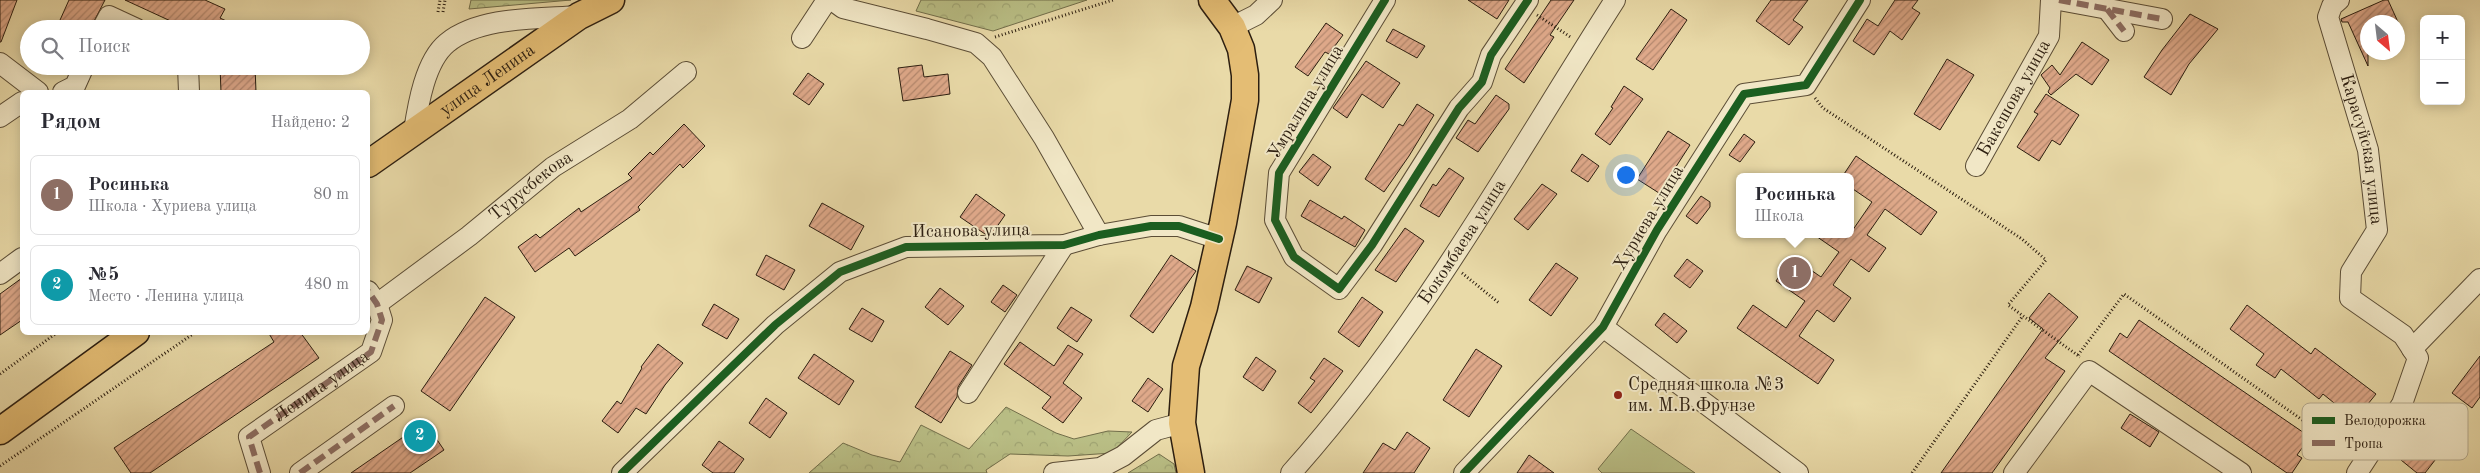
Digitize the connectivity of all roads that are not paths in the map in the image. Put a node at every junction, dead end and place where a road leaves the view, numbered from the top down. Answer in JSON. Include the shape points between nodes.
{"nodes":[{"id":1,"x":611,"y":0,"type":"edge"},
{"id":2,"x":827,"y":0,"type":"edge"},
{"id":3,"x":832,"y":0,"type":"edge"},
{"id":4,"x":1212,"y":0,"type":"edge"},
{"id":5,"x":1272,"y":0,"type":"edge"},
{"id":6,"x":1385,"y":0,"type":"edge"},
{"id":7,"x":1615,"y":0,"type":"edge"},
{"id":8,"x":1860,"y":0,"type":"edge"},
{"id":9,"x":2051,"y":0,"type":"edge"},
{"id":10,"x":2059,"y":0,"type":"edge"},
{"id":11,"x":2148,"y":0,"type":"edge"},
{"id":12,"x":2339,"y":0,"type":"edge"},
{"id":13,"x":1526,"y":3,"type":"edge"},
{"id":14,"x":2115,"y":10,"type":"junction"},
{"id":15,"x":579,"y":16,"type":"junction"},
{"id":16,"x":2162,"y":19,"type":"dead end"},
{"id":17,"x":107,"y":20,"type":"edge"},
{"id":18,"x":118,"y":20,"type":"edge"},
{"id":19,"x":1232,"y":27,"type":"junction"},
{"id":20,"x":2124,"y":31,"type":"dead end"},
{"id":21,"x":802,"y":38,"type":"dead end"},
{"id":22,"x":0,"y":63,"type":"edge"},
{"id":23,"x":686,"y":72,"type":"dead end"},
{"id":24,"x":80,"y":75,"type":"edge"},
{"id":25,"x":189,"y":75,"type":"edge"},
{"id":26,"x":35,"y":90,"type":"edge"},
{"id":27,"x":67,"y":90,"type":"edge"},
{"id":28,"x":190,"y":90,"type":"edge"},
{"id":29,"x":20,"y":103,"type":"edge"},
{"id":30,"x":0,"y":118,"type":"edge"},
{"id":31,"x":414,"y":131,"type":"junction"},
{"id":32,"x":370,"y":163,"type":"edge"},
{"id":33,"x":1976,"y":166,"type":"dead end"},
{"id":34,"x":1099,"y":235,"type":"junction"},
{"id":35,"x":1219,"y":239,"type":"junction"},
{"id":36,"x":1064,"y":244,"type":"junction"},
{"id":37,"x":20,"y":259,"type":"edge"},
{"id":38,"x":0,"y":274,"type":"edge"},
{"id":39,"x":2480,"y":278,"type":"edge"},
{"id":40,"x":372,"y":297,"type":"edge"},
{"id":41,"x":1603,"y":327,"type":"junction"},
{"id":42,"x":132,"y":335,"type":"edge"},
{"id":43,"x":2412,"y":349,"type":"junction"},
{"id":44,"x":968,"y":393,"type":"dead end"},
{"id":45,"x":2402,"y":403,"type":"edge"},
{"id":46,"x":394,"y":406,"type":"dead end"},
{"id":47,"x":1182,"y":423,"type":"junction"},
{"id":48,"x":0,"y":431,"type":"edge"},
{"id":49,"x":260,"y":473,"type":"edge"},
{"id":50,"x":300,"y":473,"type":"edge"},
{"id":51,"x":622,"y":473,"type":"edge"},
{"id":52,"x":1054,"y":473,"type":"edge"},
{"id":53,"x":1192,"y":473,"type":"edge"},
{"id":54,"x":1291,"y":473,"type":"edge"},
{"id":55,"x":1464,"y":473,"type":"edge"},
{"id":56,"x":1798,"y":473,"type":"edge"},
{"id":57,"x":2014,"y":473,"type":"edge"},
{"id":58,"x":2241,"y":473,"type":"edge"}],
"edges":[{"from":1,"to":15,"type":"main road","name":"улица Ленина"},
{"from":2,"to":21,"type":"street"},
{"from":3,"to":34,"type":"street","via":[[843,8],[976,44],[992,57],[1044,138]]},
{"from":4,"to":19,"type":"main road"},
{"from":5,"to":19,"type":"street","via":[[1256,14]]},
{"from":6,"to":13,"type":"street","name":"Умралина улица","via":[[1280,173],[1275,220],[1294,257],[1339,289],[1372,244],[1459,108],[1482,82],[1491,55]]},
{"from":7,"to":54,"type":"street","name":"Бокомбаева улица","via":[[1450,263],[1335,424]]},
{"from":8,"to":41,"type":"street","name":"Хуриева улица","via":[[1806,85],[1744,94],[1657,230]]},
{"from":9,"to":33,"type":"street","name":"Бакешова улица","via":[[2049,36]]},
{"from":10,"to":14,"type":"street"},
{"from":11,"to":14,"type":"street"},
{"from":12,"to":43,"type":"street","name":"Карасуйская улица","via":[[2332,6],[2328,17],[2368,150],[2377,230],[2351,272],[2350,298],[2403,335]]},
{"from":14,"to":16,"type":"street"},
{"from":14,"to":20,"type":"street"},
{"from":15,"to":31,"type":"main road","name":"улица Ленина"},
{"from":15,"to":31,"type":"street","via":[[483,24],[446,43],[428,69]]},
{"from":17,"to":18,"type":"street","via":[[109,16]]},
{"from":19,"to":35,"type":"main road","via":[[1246,75],[1245,100]]},
{"from":22,"to":26,"type":"street"},
{"from":23,"to":40,"type":"street","name":"Турусбекова","via":[[630,119],[553,167],[469,236]]},
{"from":24,"to":27,"type":"street","via":[[75,86]]},
{"from":25,"to":28,"type":"street"},
{"from":29,"to":30,"type":"street"},
{"from":31,"to":32,"type":"main road","name":"улица Ленина"},
{"from":34,"to":35,"type":"street","name":"Исанова улица","via":[[1151,226],[1179,226]]},
{"from":34,"to":36,"type":"street","name":"Исанова улица"},
{"from":35,"to":47,"type":"main road","via":[[1204,307],[1186,366]]},
{"from":36,"to":44,"type":"street"},
{"from":36,"to":51,"type":"street","name":"Исанова улица","via":[[906,246],[840,272],[775,325]]},
{"from":37,"to":38,"type":"street"},
{"from":39,"to":43,"type":"street"},
{"from":40,"to":49,"type":"street","name":"Ленина улица","via":[[382,320],[371,352],[249,437]]},
{"from":41,"to":55,"type":"street","name":"Хуриева улица"},
{"from":41,"to":56,"type":"street"},
{"from":42,"to":48,"type":"main road"},
{"from":43,"to":45,"type":"street","via":[[2418,358]]},
{"from":46,"to":50,"type":"street"},
{"from":47,"to":52,"type":"street","via":[[1156,430],[1123,456],[1100,468]]},
{"from":47,"to":53,"type":"main road"},
{"from":57,"to":58,"type":"street","via":[[2084,363]]}]}
